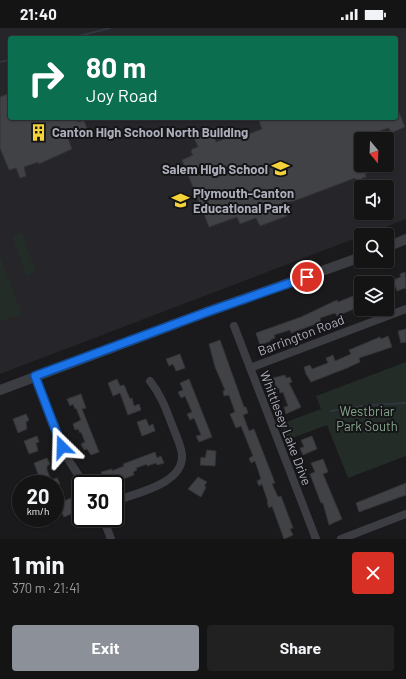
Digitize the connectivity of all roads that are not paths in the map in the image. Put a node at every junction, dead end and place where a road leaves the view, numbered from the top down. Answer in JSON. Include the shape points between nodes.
{"nodes":[{"id":1,"x":406,"y":239,"type":"edge"},
{"id":2,"x":394,"y":244,"type":"edge"},
{"id":3,"x":354,"y":259,"type":"edge"},
{"id":4,"x":406,"y":309,"type":"edge"},
{"id":5,"x":234,"y":326,"type":"dead end"},
{"id":6,"x":250,"y":368,"type":"junction"},
{"id":7,"x":35,"y":376,"type":"junction"},
{"id":8,"x":150,"y":381,"type":"dead end"},
{"id":9,"x":0,"y":390,"type":"edge"},
{"id":10,"x":78,"y":475,"type":"edge"},
{"id":11,"x":124,"y":498,"type":"edge"},
{"id":12,"x":406,"y":514,"type":"edge"},
{"id":13,"x":106,"y":527,"type":"edge"},
{"id":14,"x":111,"y":539,"type":"edge"},
{"id":15,"x":316,"y":539,"type":"edge"},
{"id":16,"x":341,"y":539,"type":"edge"}],
"edges":[{"from":1,"to":2,"type":"street"},
{"from":3,"to":7,"type":"street"},
{"from":4,"to":6,"type":"street","name":"Barrington Road"},
{"from":5,"to":6,"type":"street","name":"Whittlesey Lake Drive"},
{"from":6,"to":15,"type":"street","name":"Whittlesey Lake Drive"},
{"from":7,"to":9,"type":"street"},
{"from":7,"to":10,"type":"street","via":[[68,459]]},
{"from":8,"to":11,"type":"street","via":[[160,393],[182,451],[182,462],[178,472],[170,480]]},
{"from":12,"to":16,"type":"street"},
{"from":13,"to":14,"type":"street"}]}
